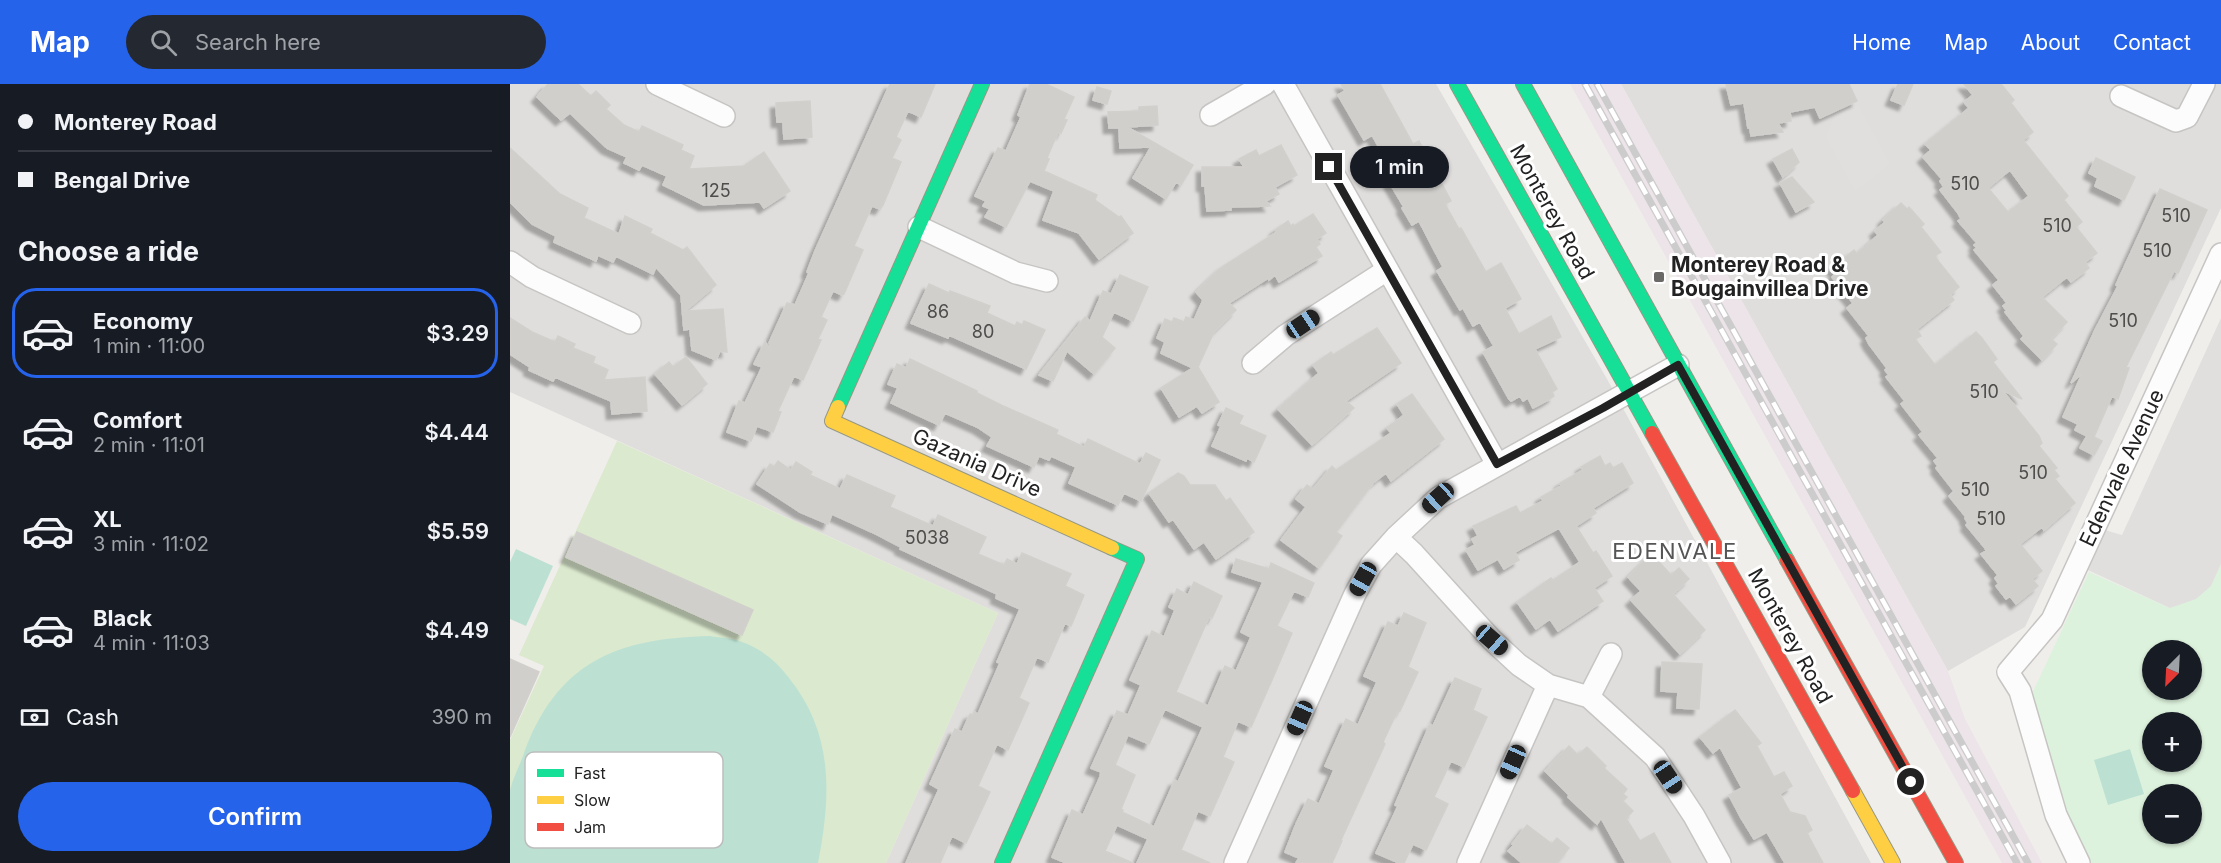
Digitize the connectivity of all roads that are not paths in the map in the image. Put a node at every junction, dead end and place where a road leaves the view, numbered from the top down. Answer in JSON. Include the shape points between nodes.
{"nodes":[{"id":1,"x":657,"y":84,"type":"edge"},
{"id":2,"x":982,"y":84,"type":"edge"},
{"id":3,"x":1265,"y":84,"type":"edge"},
{"id":4,"x":1283,"y":84,"type":"edge"},
{"id":5,"x":1457,"y":84,"type":"edge"},
{"id":6,"x":1524,"y":84,"type":"edge"},
{"id":7,"x":2204,"y":84,"type":"edge"},
{"id":8,"x":2121,"y":96,"type":"dead end"},
{"id":9,"x":1211,"y":115,"type":"dead end"},
{"id":10,"x":724,"y":116,"type":"dead end"},
{"id":11,"x":919,"y":227,"type":"junction"},
{"id":12,"x":2221,"y":254,"type":"edge"},
{"id":13,"x":510,"y":262,"type":"edge"},
{"id":14,"x":1387,"y":270,"type":"junction"},
{"id":15,"x":1047,"y":281,"type":"dead end"},
{"id":16,"x":630,"y":323,"type":"dead end"},
{"id":17,"x":1253,"y":363,"type":"dead end"},
{"id":18,"x":1678,"y":365,"type":"junction"},
{"id":19,"x":1629,"y":393,"type":"junction"},
{"id":20,"x":1497,"y":464,"type":"junction"},
{"id":21,"x":1396,"y":537,"type":"junction"},
{"id":22,"x":1611,"y":654,"type":"dead end"},
{"id":23,"x":1548,"y":685,"type":"junction"},
{"id":24,"x":1589,"y":697,"type":"junction"},
{"id":25,"x":1002,"y":863,"type":"edge"},
{"id":26,"x":1235,"y":863,"type":"edge"},
{"id":27,"x":1468,"y":863,"type":"edge"},
{"id":28,"x":1720,"y":863,"type":"edge"},
{"id":29,"x":1893,"y":863,"type":"edge"},
{"id":30,"x":1956,"y":863,"type":"edge"},
{"id":31,"x":2079,"y":863,"type":"edge"}],
"edges":[{"from":1,"to":10,"type":"street"},
{"from":2,"to":11,"type":"main road","name":"Gazania Drive"},
{"from":3,"to":9,"type":"street"},
{"from":4,"to":14,"type":"street"},
{"from":5,"to":19,"type":"main road","name":"Monterey Road"},
{"from":6,"to":18,"type":"main road","name":"Monterey Road"},
{"from":7,"to":8,"type":"street","via":[[2187,117],[2176,122]]},
{"from":11,"to":15,"type":"street","via":[[1016,273]]},
{"from":11,"to":25,"type":"main road","name":"Gazania Drive","via":[[832,421],[1137,559]]},
{"from":12,"to":31,"type":"street","name":"Edenvale Avenue","via":[[2052,620],[2008,672],[2020,691],[2056,815]]},
{"from":13,"to":16,"type":"street","via":[[532,277]]},
{"from":14,"to":17,"type":"street","via":[[1286,335]]},
{"from":14,"to":20,"type":"street"},
{"from":18,"to":19,"type":"street"},
{"from":18,"to":30,"type":"main road","name":"Monterey Road"},
{"from":19,"to":20,"type":"street"},
{"from":19,"to":29,"type":"main road","name":"Monterey Road"},
{"from":20,"to":21,"type":"street","via":[[1438,498]]},
{"from":21,"to":23,"type":"street","via":[[1492,640]]},
{"from":21,"to":26,"type":"street","via":[[1371,565],[1355,594]]},
{"from":22,"to":24,"type":"street"},
{"from":23,"to":24,"type":"street"},
{"from":23,"to":27,"type":"street"},
{"from":24,"to":28,"type":"street","via":[[1655,757]]}]}
